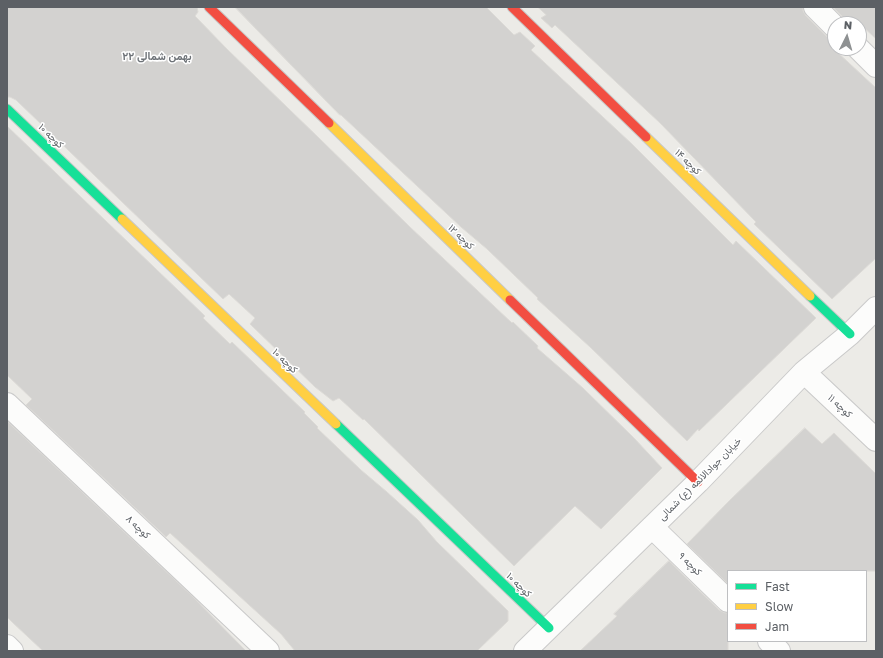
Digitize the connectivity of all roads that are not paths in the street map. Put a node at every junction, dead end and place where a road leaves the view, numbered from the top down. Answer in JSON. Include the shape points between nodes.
{"nodes":[{"id":1,"x":209,"y":7,"type":"edge"},
{"id":2,"x":512,"y":7,"type":"edge"},
{"id":3,"x":815,"y":7,"type":"edge"},
{"id":4,"x":827,"y":18,"type":"edge"},
{"id":5,"x":866,"y":56,"type":"edge"},
{"id":6,"x":876,"y":66,"type":"edge"},
{"id":7,"x":7,"y":109,"type":"edge"},
{"id":8,"x":876,"y":308,"type":"edge"},
{"id":9,"x":850,"y":334,"type":"junction"},
{"id":10,"x":804,"y":372,"type":"junction"},
{"id":11,"x":7,"y":404,"type":"edge"},
{"id":12,"x":876,"y":440,"type":"edge"},
{"id":13,"x":698,"y":482,"type":"junction"},
{"id":14,"x":652,"y":527,"type":"junction"},
{"id":15,"x":727,"y":601,"type":"edge"},
{"id":16,"x":549,"y":628,"type":"junction"},
{"id":17,"x":769,"y":642,"type":"edge"},
{"id":18,"x":7,"y":646,"type":"edge"},
{"id":19,"x":12,"y":651,"type":"edge"},
{"id":20,"x":268,"y":651,"type":"edge"},
{"id":21,"x":525,"y":651,"type":"edge"},
{"id":22,"x":779,"y":651,"type":"edge"}],
"edges":[{"from":1,"to":13,"type":"street","name":"کوچه ۱۲"},
{"from":2,"to":9,"type":"street","name":"کوچه ۱۴"},
{"from":3,"to":4,"type":"street"},
{"from":5,"to":6,"type":"street"},
{"from":7,"to":16,"type":"street","name":"کوچه ۱۰"},
{"from":8,"to":9,"type":"street","name":"خیابان جوادالائمه (ع) شمالی"},
{"from":9,"to":10,"type":"street","name":"خیابان جوادالائمه (ع) شمالی"},
{"from":10,"to":12,"type":"street","name":"کوچه ۱۱"},
{"from":10,"to":13,"type":"street","name":"خیابان جوادالائمه (ع) شمالی"},
{"from":11,"to":20,"type":"street","name":"کوچه ۸"},
{"from":13,"to":14,"type":"street","name":"خیابان جوادالائمه (ع) شمالی"},
{"from":14,"to":15,"type":"street","name":"کوچه ۹"},
{"from":14,"to":16,"type":"street","name":"خیابان جوادالائمه (ع) شمالی"},
{"from":16,"to":21,"type":"street","name":"خیابان جوادالائمه (ع) شمالی"},
{"from":17,"to":22,"type":"street"},
{"from":18,"to":19,"type":"street"}]}
